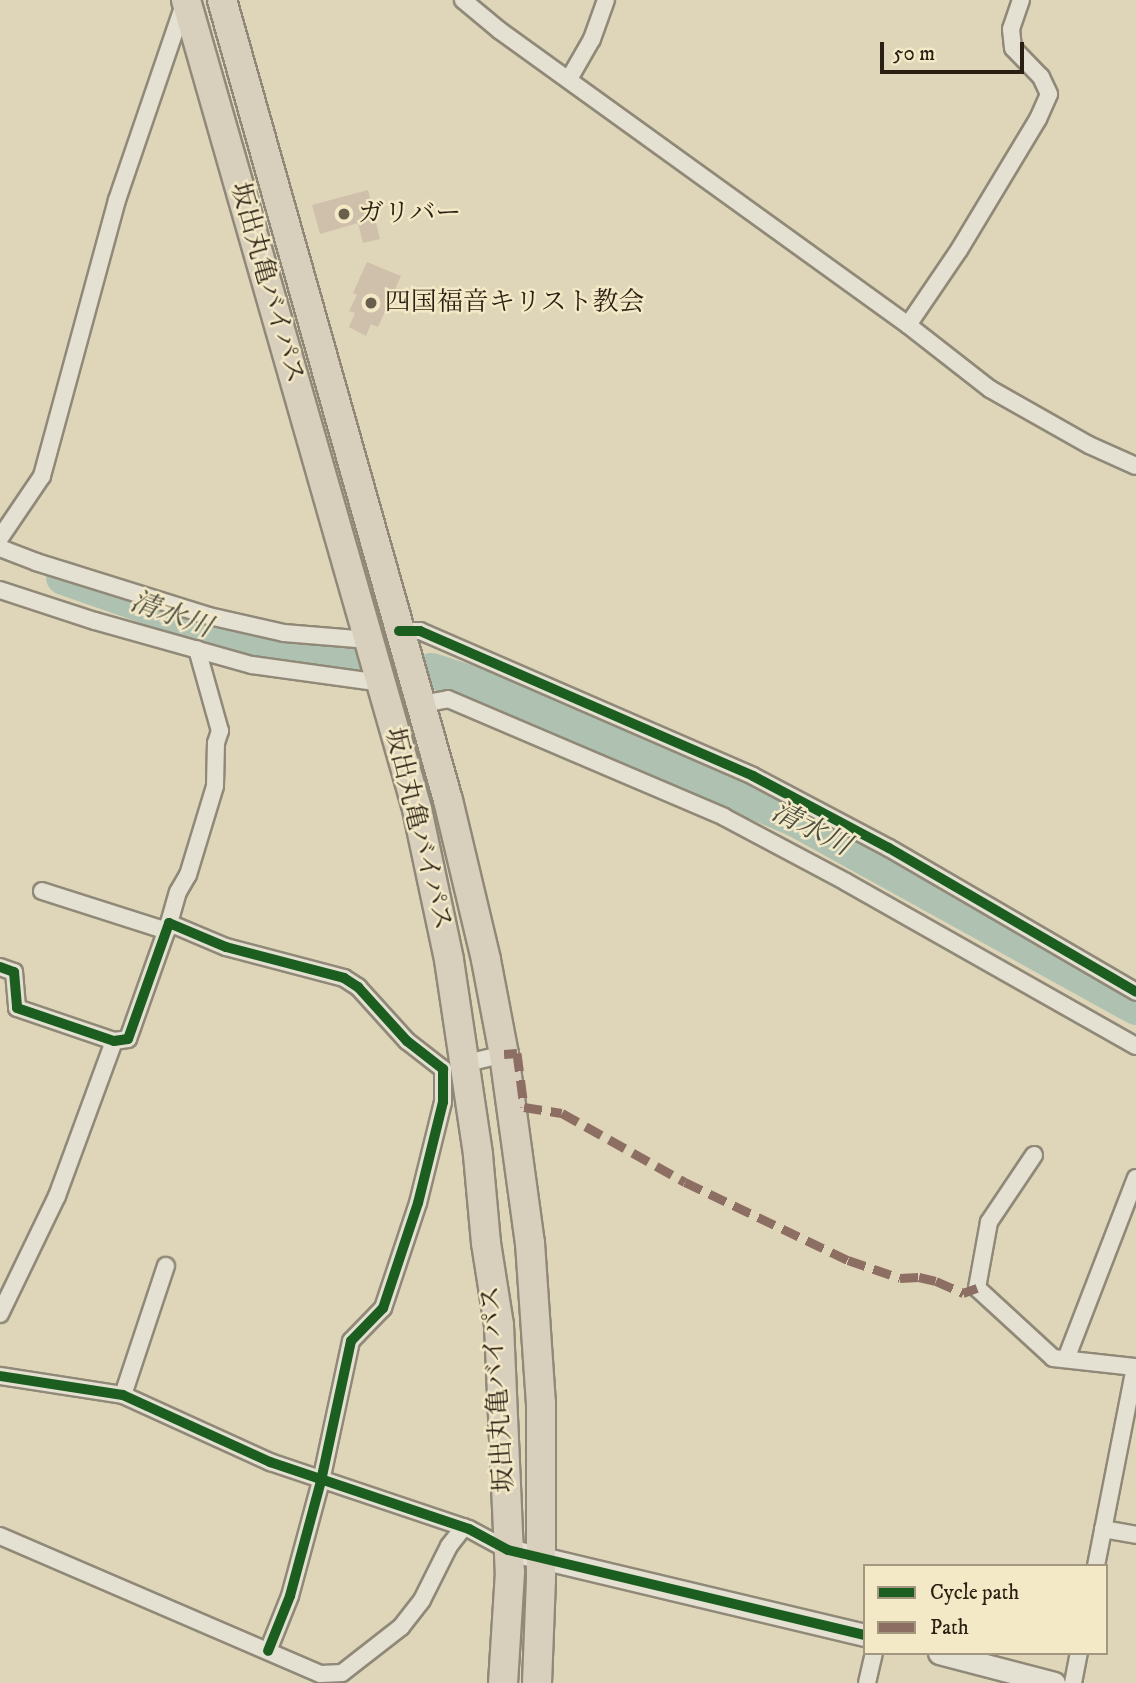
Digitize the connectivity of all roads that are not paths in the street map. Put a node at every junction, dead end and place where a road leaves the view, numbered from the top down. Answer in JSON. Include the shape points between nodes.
{"nodes":[{"id":1,"x":186,"y":0,"type":"edge"},
{"id":2,"x":222,"y":0,"type":"edge"},
{"id":3,"x":463,"y":0,"type":"edge"},
{"id":4,"x":606,"y":0,"type":"edge"},
{"id":5,"x":1021,"y":0,"type":"edge"},
{"id":6,"x":569,"y":79,"type":"junction"},
{"id":7,"x":908,"y":325,"type":"junction"},
{"id":8,"x":1136,"y":466,"type":"edge"},
{"id":9,"x":0,"y":538,"type":"edge"},
{"id":10,"x":0,"y":548,"type":"edge"},
{"id":11,"x":0,"y":590,"type":"edge"},
{"id":12,"x":399,"y":631,"type":"junction"},
{"id":13,"x":369,"y":640,"type":"junction"},
{"id":14,"x":197,"y":649,"type":"junction"},
{"id":15,"x":381,"y":682,"type":"junction"},
{"id":16,"x":422,"y":704,"type":"junction"},
{"id":17,"x":42,"y":891,"type":"dead end"},
{"id":18,"x":168,"y":927,"type":"junction"},
{"id":19,"x":0,"y":967,"type":"edge"},
{"id":20,"x":1136,"y":992,"type":"edge"},
{"id":21,"x":114,"y":1041,"type":"junction"},
{"id":22,"x":1136,"y":1046,"type":"edge"},
{"id":23,"x":504,"y":1054,"type":"junction"},
{"id":24,"x":454,"y":1066,"type":"junction"},
{"id":25,"x":1034,"y":1155,"type":"dead end"},
{"id":26,"x":1136,"y":1178,"type":"edge"},
{"id":27,"x":166,"y":1266,"type":"dead end"},
{"id":28,"x":0,"y":1314,"type":"edge"},
{"id":29,"x":1066,"y":1360,"type":"junction"},
{"id":30,"x":1135,"y":1367,"type":"edge"},
{"id":31,"x":0,"y":1376,"type":"edge"},
{"id":32,"x":123,"y":1395,"type":"junction"},
{"id":33,"x":321,"y":1481,"type":"junction"},
{"id":34,"x":464,"y":1527,"type":"junction"},
{"id":35,"x":1103,"y":1529,"type":"junction"},
{"id":36,"x":1136,"y":1535,"type":"edge"},
{"id":37,"x":0,"y":1536,"type":"edge"},
{"id":38,"x":508,"y":1550,"type":"junction"},
{"id":39,"x":542,"y":1559,"type":"junction"},
{"id":40,"x":1096,"y":1564,"type":"edge"},
{"id":41,"x":863,"y":1635,"type":"edge"},
{"id":42,"x":268,"y":1651,"type":"junction"},
{"id":43,"x":874,"y":1655,"type":"edge"},
{"id":44,"x":947,"y":1655,"type":"edge"},
{"id":45,"x":1079,"y":1655,"type":"edge"},
{"id":46,"x":503,"y":1683,"type":"edge"},
{"id":47,"x":537,"y":1683,"type":"edge"},
{"id":48,"x":867,"y":1683,"type":"edge"},
{"id":49,"x":1054,"y":1683,"type":"edge"},
{"id":50,"x":1073,"y":1683,"type":"edge"}],
"edges":[{"from":1,"to":9,"type":"street","via":[[117,200],[42,476]]},
{"from":1,"to":13,"type":"highway","name":"坂出丸亀バイパス"},
{"from":2,"to":12,"type":"highway","name":"坂出丸亀バイパス"},
{"from":3,"to":6,"type":"street"},
{"from":4,"to":6,"type":"street","via":[[592,39]]},
{"from":5,"to":7,"type":"street","via":[[1011,29],[1013,48],[1041,77],[1048,94],[1038,119],[966,238]]},
{"from":6,"to":7,"type":"street"},
{"from":7,"to":8,"type":"street","via":[[990,389]]},
{"from":10,"to":13,"type":"street","via":[[209,616],[284,634]]},
{"from":11,"to":14,"type":"street"},
{"from":12,"to":16,"type":"highway","name":"坂出丸亀バイパス"},
{"from":12,"to":20,"type":"street","via":[[420,631],[753,776],[889,848]]},
{"from":13,"to":15,"type":"highway","name":"坂出丸亀バイパス"},
{"from":14,"to":15,"type":"street","via":[[252,665]]},
{"from":14,"to":18,"type":"street","via":[[220,731],[215,786]]},
{"from":15,"to":24,"type":"highway","name":"坂出丸亀バイパス","via":[[417,809],[449,960]]},
{"from":16,"to":22,"type":"street","via":[[448,699],[724,817]]},
{"from":16,"to":23,"type":"highway","name":"坂出丸亀バイパス"},
{"from":17,"to":18,"type":"street"},
{"from":18,"to":21,"type":"street","via":[[128,1039]]},
{"from":18,"to":24,"type":"street","via":[[344,978],[358,987],[407,1041]]},
{"from":19,"to":21,"type":"street","via":[[14,972],[17,1008]]},
{"from":21,"to":28,"type":"street","via":[[57,1196]]},
{"from":23,"to":24,"type":"street"},
{"from":23,"to":39,"type":"highway","name":"坂出丸亀バイパス","via":[[537,1331]]},
{"from":24,"to":33,"type":"street","via":[[418,1203],[383,1308],[351,1341]]},
{"from":24,"to":38,"type":"highway","name":"坂出丸亀バイパス","via":[[499,1325]]},
{"from":25,"to":29,"type":"street","via":[[989,1222],[977,1288],[1053,1358]]},
{"from":26,"to":29,"type":"street"},
{"from":27,"to":32,"type":"street"},
{"from":29,"to":30,"type":"street"},
{"from":30,"to":35,"type":"street"},
{"from":31,"to":32,"type":"street"},
{"from":32,"to":33,"type":"street"},
{"from":33,"to":34,"type":"street"},
{"from":33,"to":42,"type":"street","via":[[290,1597]]},
{"from":34,"to":38,"type":"street"},
{"from":34,"to":42,"type":"street","via":[[401,1627],[342,1673],[321,1674]]},
{"from":35,"to":36,"type":"street"},
{"from":35,"to":40,"type":"street"},
{"from":37,"to":42,"type":"street"},
{"from":38,"to":39,"type":"street"},
{"from":38,"to":46,"type":"highway","name":"坂出丸亀バイパス"},
{"from":39,"to":41,"type":"street"},
{"from":39,"to":47,"type":"highway","name":"坂出丸亀バイパス"},
{"from":43,"to":48,"type":"street"},
{"from":44,"to":49,"type":"street"},
{"from":45,"to":50,"type":"street"}]}
